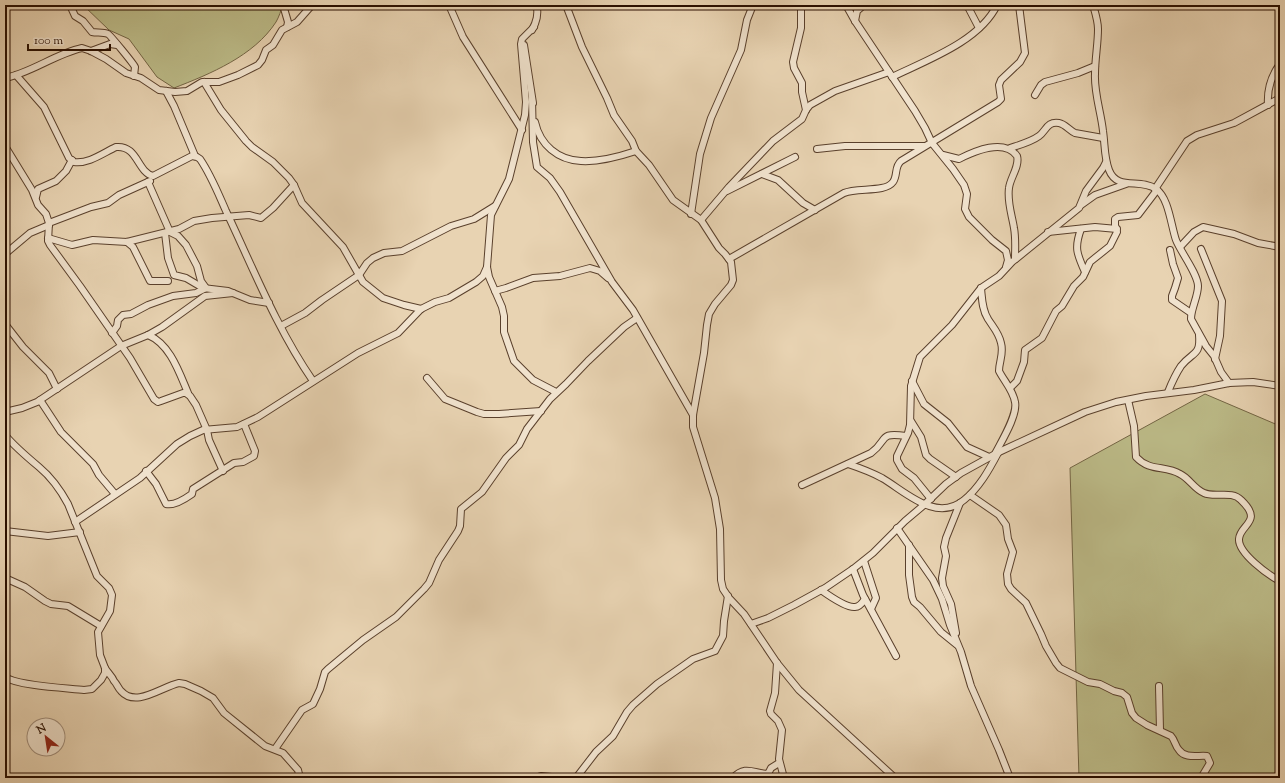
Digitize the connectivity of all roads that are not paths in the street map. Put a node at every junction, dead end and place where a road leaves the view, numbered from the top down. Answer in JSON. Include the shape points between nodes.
{"nodes":[{"id":1,"x":70,"y":5,"type":"edge"},
{"id":2,"x":284,"y":5,"type":"edge"},
{"id":3,"x":312,"y":5,"type":"edge"},
{"id":4,"x":449,"y":5,"type":"edge"},
{"id":5,"x":537,"y":5,"type":"edge"},
{"id":6,"x":566,"y":5,"type":"edge"},
{"id":7,"x":753,"y":5,"type":"edge"},
{"id":8,"x":801,"y":5,"type":"edge"},
{"id":9,"x":846,"y":5,"type":"edge"},
{"id":10,"x":864,"y":5,"type":"edge"},
{"id":11,"x":967,"y":5,"type":"edge"},
{"id":12,"x":997,"y":5,"type":"edge"},
{"id":13,"x":1018,"y":5,"type":"edge"},
{"id":14,"x":1093,"y":5,"type":"edge"},
{"id":15,"x":855,"y":21,"type":"junction"},
{"id":16,"x":287,"y":27,"type":"junction"},
{"id":17,"x":534,"y":27,"type":"junction"},
{"id":18,"x":979,"y":28,"type":"junction"},
{"id":19,"x":117,"y":45,"type":"junction"},
{"id":20,"x":91,"y":51,"type":"junction"},
{"id":21,"x":1280,"y":64,"type":"edge"},
{"id":22,"x":1095,"y":66,"type":"junction"},
{"id":23,"x":891,"y":74,"type":"junction"},
{"id":24,"x":16,"y":75,"type":"junction"},
{"id":25,"x":134,"y":76,"type":"junction"},
{"id":26,"x":5,"y":78,"type":"edge"},
{"id":27,"x":204,"y":82,"type":"junction"},
{"id":28,"x":166,"y":91,"type":"junction"},
{"id":29,"x":1035,"y":95,"type":"dead end"},
{"id":30,"x":1280,"y":98,"type":"edge"},
{"id":31,"x":532,"y":100,"type":"junction"},
{"id":32,"x":1268,"y":105,"type":"junction"},
{"id":33,"x":806,"y":110,"type":"junction"},
{"id":34,"x":522,"y":130,"type":"junction"},
{"id":35,"x":1103,"y":138,"type":"junction"},
{"id":36,"x":932,"y":143,"type":"junction"},
{"id":37,"x":5,"y":146,"type":"edge"},
{"id":38,"x":926,"y":146,"type":"junction"},
{"id":39,"x":1010,"y":148,"type":"junction"},
{"id":40,"x":817,"y":149,"type":"dead end"},
{"id":41,"x":636,"y":151,"type":"junction"},
{"id":42,"x":942,"y":154,"type":"junction"},
{"id":43,"x":195,"y":156,"type":"junction"},
{"id":44,"x":795,"y":158,"type":"dead end"},
{"id":45,"x":72,"y":160,"type":"junction"},
{"id":46,"x":1106,"y":162,"type":"junction"},
{"id":47,"x":162,"y":172,"type":"junction"},
{"id":48,"x":762,"y":174,"type":"junction"},
{"id":49,"x":148,"y":182,"type":"junction"},
{"id":50,"x":1127,"y":183,"type":"junction"},
{"id":51,"x":294,"y":185,"type":"junction"},
{"id":52,"x":1156,"y":189,"type":"junction"},
{"id":53,"x":724,"y":193,"type":"junction"},
{"id":54,"x":36,"y":199,"type":"junction"},
{"id":55,"x":1081,"y":205,"type":"junction"},
{"id":56,"x":495,"y":206,"type":"junction"},
{"id":57,"x":815,"y":210,"type":"junction"},
{"id":58,"x":691,"y":214,"type":"junction"},
{"id":59,"x":229,"y":217,"type":"junction"},
{"id":60,"x":701,"y":220,"type":"junction"},
{"id":61,"x":49,"y":224,"type":"junction"},
{"id":62,"x":1082,"y":229,"type":"junction"},
{"id":63,"x":1117,"y":230,"type":"junction"},
{"id":64,"x":167,"y":232,"type":"junction"},
{"id":65,"x":1048,"y":232,"type":"junction"},
{"id":66,"x":48,"y":238,"type":"junction"},
{"id":67,"x":127,"y":242,"type":"junction"},
{"id":68,"x":1180,"y":247,"type":"junction"},
{"id":69,"x":1280,"y":247,"type":"edge"},
{"id":70,"x":1200,"y":248,"type":"dead end"},
{"id":71,"x":1170,"y":250,"type":"dead end"},
{"id":72,"x":5,"y":254,"type":"edge"},
{"id":73,"x":729,"y":259,"type":"junction"},
{"id":74,"x":1015,"y":259,"type":"junction"},
{"id":75,"x":487,"y":267,"type":"junction"},
{"id":76,"x":1006,"y":268,"type":"junction"},
{"id":77,"x":1085,"y":272,"type":"junction"},
{"id":78,"x":358,"y":275,"type":"junction"},
{"id":79,"x":168,"y":281,"type":"dead end"},
{"id":80,"x":612,"y":282,"type":"junction"},
{"id":81,"x":206,"y":288,"type":"junction"},
{"id":82,"x":981,"y":288,"type":"junction"},
{"id":83,"x":495,"y":291,"type":"junction"},
{"id":84,"x":233,"y":293,"type":"junction"},
{"id":85,"x":269,"y":303,"type":"junction"},
{"id":86,"x":421,"y":309,"type":"junction"},
{"id":87,"x":1192,"y":313,"type":"junction"},
{"id":88,"x":637,"y":318,"type":"junction"},
{"id":89,"x":5,"y":324,"type":"edge"},
{"id":90,"x":281,"y":326,"type":"junction"},
{"id":91,"x":112,"y":333,"type":"junction"},
{"id":92,"x":1199,"y":333,"type":"junction"},
{"id":93,"x":148,"y":335,"type":"junction"},
{"id":94,"x":121,"y":346,"type":"junction"},
{"id":95,"x":1215,"y":359,"type":"junction"},
{"id":96,"x":427,"y":378,"type":"dead end"},
{"id":97,"x":313,"y":381,"type":"junction"},
{"id":98,"x":912,"y":381,"type":"junction"},
{"id":99,"x":1229,"y":382,"type":"junction"},
{"id":100,"x":1280,"y":386,"type":"edge"},
{"id":101,"x":1010,"y":388,"type":"junction"},
{"id":102,"x":57,"y":389,"type":"junction"},
{"id":103,"x":556,"y":392,"type":"junction"},
{"id":104,"x":1168,"y":392,"type":"junction"},
{"id":105,"x":188,"y":393,"type":"junction"},
{"id":106,"x":40,"y":400,"type":"junction"},
{"id":107,"x":1128,"y":400,"type":"junction"},
{"id":108,"x":541,"y":411,"type":"junction"},
{"id":109,"x":5,"y":412,"type":"edge"},
{"id":110,"x":693,"y":415,"type":"junction"},
{"id":111,"x":911,"y":421,"type":"junction"},
{"id":112,"x":244,"y":424,"type":"junction"},
{"id":113,"x":207,"y":430,"type":"junction"},
{"id":114,"x":5,"y":435,"type":"edge"},
{"id":115,"x":906,"y":436,"type":"junction"},
{"id":116,"x":995,"y":454,"type":"junction"},
{"id":117,"x":848,"y":464,"type":"junction"},
{"id":118,"x":146,"y":471,"type":"junction"},
{"id":119,"x":223,"y":471,"type":"junction"},
{"id":120,"x":956,"y":476,"type":"junction"},
{"id":121,"x":802,"y":486,"type":"dead end"},
{"id":122,"x":116,"y":494,"type":"junction"},
{"id":123,"x":970,"y":495,"type":"junction"},
{"id":124,"x":931,"y":499,"type":"junction"},
{"id":125,"x":960,"y":503,"type":"junction"},
{"id":126,"x":924,"y":505,"type":"junction"},
{"id":127,"x":75,"y":522,"type":"junction"},
{"id":128,"x":897,"y":528,"type":"junction"},
{"id":129,"x":5,"y":531,"type":"edge"},
{"id":130,"x":80,"y":532,"type":"junction"},
{"id":131,"x":909,"y":545,"type":"junction"},
{"id":132,"x":864,"y":561,"type":"junction"},
{"id":133,"x":853,"y":569,"type":"junction"},
{"id":134,"x":5,"y":578,"type":"edge"},
{"id":135,"x":1280,"y":581,"type":"edge"},
{"id":136,"x":820,"y":590,"type":"junction"},
{"id":137,"x":728,"y":596,"type":"junction"},
{"id":138,"x":865,"y":599,"type":"junction"},
{"id":139,"x":871,"y":609,"type":"junction"},
{"id":140,"x":752,"y":624,"type":"junction"},
{"id":141,"x":101,"y":626,"type":"junction"},
{"id":142,"x":960,"y":649,"type":"junction"},
{"id":143,"x":896,"y":656,"type":"dead end"},
{"id":144,"x":777,"y":663,"type":"junction"},
{"id":145,"x":105,"y":668,"type":"junction"},
{"id":146,"x":5,"y":677,"type":"edge"},
{"id":147,"x":1159,"y":686,"type":"dead end"},
{"id":148,"x":1160,"y":730,"type":"junction"},
{"id":149,"x":275,"y":749,"type":"junction"},
{"id":150,"x":780,"y":762,"type":"junction"},
{"id":151,"x":582,"y":771,"type":"junction"},
{"id":152,"x":766,"y":776,"type":"edge"},
{"id":153,"x":300,"y":778,"type":"edge"},
{"id":154,"x":535,"y":778,"type":"edge"},
{"id":155,"x":562,"y":778,"type":"edge"},
{"id":156,"x":576,"y":778,"type":"edge"},
{"id":157,"x":581,"y":778,"type":"edge"},
{"id":158,"x":733,"y":778,"type":"edge"},
{"id":159,"x":784,"y":778,"type":"edge"},
{"id":160,"x":895,"y":778,"type":"edge"},
{"id":161,"x":1010,"y":778,"type":"edge"},
{"id":162,"x":1201,"y":778,"type":"edge"}],
"edges":[{"from":1,"to":19,"type":"street","via":[[75,16],[92,32],[108,34]]},
{"from":2,"to":16,"type":"street"},
{"from":3,"to":16,"type":"street","via":[[297,22]]},
{"from":4,"to":34,"type":"street","via":[[463,37]]},
{"from":5,"to":17,"type":"street","via":[[538,18]]},
{"from":6,"to":41,"type":"street","via":[[609,106]]},
{"from":7,"to":58,"type":"street","via":[[741,50],[711,118],[700,154]]},
{"from":8,"to":33,"type":"street","via":[[801,28],[793,62],[802,83]]},
{"from":9,"to":15,"type":"street"},
{"from":10,"to":15,"type":"street","via":[[857,11]]},
{"from":11,"to":18,"type":"street"},
{"from":12,"to":18,"type":"street","via":[[991,17]]},
{"from":13,"to":36,"type":"street","via":[[1025,53],[1020,62],[1001,80],[1001,99]]},
{"from":14,"to":22,"type":"street","via":[[1098,29]]},
{"from":15,"to":23,"type":"street"},
{"from":16,"to":27,"type":"street","via":[[266,50],[258,65],[219,82]]},
{"from":17,"to":31,"type":"street","via":[[524,42]]},
{"from":17,"to":34,"type":"street","via":[[522,39],[521,44],[526,102]]},
{"from":18,"to":23,"type":"street","via":[[955,47]]},
{"from":19,"to":20,"type":"street","via":[[110,44]]},
{"from":19,"to":25,"type":"street","via":[[135,67]]},
{"from":20,"to":24,"type":"street","via":[[80,48]]},
{"from":20,"to":25,"type":"street"},
{"from":21,"to":32,"type":"street","via":[[1269,88]]},
{"from":22,"to":29,"type":"street","via":[[1046,82]]},
{"from":22,"to":35,"type":"street"},
{"from":23,"to":33,"type":"street","via":[[835,91],[814,102]]},
{"from":23,"to":36,"type":"street"},
{"from":24,"to":26,"type":"street"},
{"from":24,"to":45,"type":"street","via":[[44,107]]},
{"from":25,"to":28,"type":"street","via":[[159,90]]},
{"from":27,"to":28,"type":"street","via":[[189,90]]},
{"from":27,"to":51,"type":"street","via":[[218,106],[246,141],[273,162]]},
{"from":28,"to":43,"type":"street"},
{"from":30,"to":32,"type":"street"},
{"from":31,"to":41,"type":"street","via":[[539,134],[549,149],[559,155],[582,161]]},
{"from":31,"to":80,"type":"street","via":[[533,142],[537,167],[550,178],[560,192]]},
{"from":32,"to":52,"type":"street","via":[[1234,123],[1197,135],[1187,141]]},
{"from":33,"to":53,"type":"street","via":[[802,119],[773,141]]},
{"from":34,"to":56,"type":"street","via":[[508,179]]},
{"from":35,"to":39,"type":"street","via":[[1070,131],[1062,124],[1054,123],[1047,126],[1039,136]]},
{"from":35,"to":46,"type":"street"},
{"from":36,"to":38,"type":"street"},
{"from":36,"to":42,"type":"street"},
{"from":37,"to":54,"type":"street"},
{"from":38,"to":40,"type":"street","via":[[845,146]]},
{"from":38,"to":57,"type":"street","via":[[899,163],[891,184],[882,188],[848,191]]},
{"from":39,"to":42,"type":"street","via":[[980,150],[957,160]]},
{"from":39,"to":74,"type":"street","via":[[1018,160],[1009,186],[1008,201],[1016,242]]},
{"from":41,"to":58,"type":"street","via":[[674,200]]},
{"from":42,"to":76,"type":"street","via":[[966,189],[965,209],[969,217],[1006,252]]},
{"from":43,"to":47,"type":"street"},
{"from":43,"to":59,"type":"street","via":[[204,165]]},
{"from":44,"to":48,"type":"street"},
{"from":45,"to":47,"type":"street","via":[[80,163],[120,147],[136,158],[148,175]]},
{"from":45,"to":54,"type":"street","via":[[56,181],[38,189]]},
{"from":46,"to":50,"type":"street","via":[[1112,176],[1121,183]]},
{"from":46,"to":55,"type":"street","via":[[1086,191]]},
{"from":47,"to":49,"type":"street"},
{"from":48,"to":53,"type":"street"},
{"from":48,"to":57,"type":"street","via":[[778,180],[802,203]]},
{"from":49,"to":61,"type":"street","via":[[108,203]]},
{"from":49,"to":64,"type":"street"},
{"from":50,"to":52,"type":"street"},
{"from":50,"to":55,"type":"street","via":[[1095,194]]},
{"from":51,"to":59,"type":"street","via":[[260,218],[249,215]]},
{"from":51,"to":78,"type":"street","via":[[302,203],[343,248]]},
{"from":52,"to":63,"type":"street","via":[[1138,215],[1116,218]]},
{"from":52,"to":68,"type":"street","via":[[1170,216]]},
{"from":53,"to":60,"type":"street"},
{"from":54,"to":61,"type":"street"},
{"from":55,"to":65,"type":"street"},
{"from":56,"to":75,"type":"street","via":[[491,215]]},
{"from":56,"to":78,"type":"street","via":[[474,219],[451,226],[402,251],[382,254],[367,263]]},
{"from":57,"to":73,"type":"street"},
{"from":58,"to":60,"type":"street"},
{"from":59,"to":64,"type":"street","via":[[192,222]]},
{"from":59,"to":85,"type":"street"},
{"from":60,"to":73,"type":"street"},
{"from":61,"to":66,"type":"street"},
{"from":61,"to":72,"type":"street","via":[[30,233]]},
{"from":62,"to":63,"type":"street","via":[[1095,227]]},
{"from":62,"to":65,"type":"street"},
{"from":62,"to":77,"type":"street","via":[[1076,249]]},
{"from":63,"to":77,"type":"street","via":[[1111,246],[1090,262]]},
{"from":64,"to":67,"type":"street"},
{"from":64,"to":81,"type":"street","via":[[178,236],[186,245]]},
{"from":64,"to":81,"type":"street","via":[[168,258],[174,274]]},
{"from":65,"to":74,"type":"street"},
{"from":66,"to":67,"type":"street","via":[[72,245],[93,240]]},
{"from":66,"to":91,"type":"street","via":[[50,245]]},
{"from":67,"to":79,"type":"street","via":[[133,247],[150,281]]},
{"from":68,"to":69,"type":"street","via":[[1203,227]]},
{"from":68,"to":87,"type":"street","via":[[1198,286]]},
{"from":70,"to":95,"type":"street","via":[[1222,301],[1220,336]]},
{"from":71,"to":87,"type":"street","via":[[1178,278],[1172,300]]},
{"from":73,"to":110,"type":"street","via":[[733,280],[709,314]]},
{"from":74,"to":76,"type":"street"},
{"from":75,"to":83,"type":"street"},
{"from":75,"to":86,"type":"street","via":[[483,276],[476,282],[449,298]]},
{"from":76,"to":82,"type":"street"},
{"from":77,"to":101,"type":"street","via":[[1062,306],[1056,310],[1042,338],[1024,351],[1024,362],[1017,381]]},
{"from":78,"to":86,"type":"street","via":[[380,296]]},
{"from":78,"to":90,"type":"street","via":[[305,313]]},
{"from":80,"to":83,"type":"street","via":[[600,271],[590,268],[560,276],[533,278]]},
{"from":80,"to":88,"type":"street"},
{"from":81,"to":84,"type":"street"},
{"from":81,"to":91,"type":"street","via":[[196,293],[173,296],[123,315]]},
{"from":82,"to":98,"type":"street","via":[[952,325],[920,357]]},
{"from":82,"to":101,"type":"street","via":[[986,316],[996,330],[1001,344],[1002,358],[999,371]]},
{"from":83,"to":103,"type":"street","via":[[502,307],[504,332],[514,362],[533,380]]},
{"from":84,"to":85,"type":"street","via":[[250,300]]},
{"from":84,"to":93,"type":"street","via":[[205,296]]},
{"from":85,"to":90,"type":"street"},
{"from":86,"to":97,"type":"street","via":[[398,333],[365,349]]},
{"from":87,"to":92,"type":"street","via":[[1191,319]]},
{"from":88,"to":103,"type":"street","via":[[624,327]]},
{"from":88,"to":110,"type":"street"},
{"from":89,"to":102,"type":"street","via":[[49,373]]},
{"from":90,"to":97,"type":"street"},
{"from":91,"to":94,"type":"street"},
{"from":92,"to":95,"type":"street"},
{"from":92,"to":104,"type":"street","via":[[1198,349],[1184,362],[1173,378]]},
{"from":93,"to":94,"type":"street"},
{"from":93,"to":105,"type":"street","via":[[165,347]]},
{"from":94,"to":102,"type":"street"},
{"from":94,"to":105,"type":"street","via":[[156,401]]},
{"from":95,"to":99,"type":"street"},
{"from":96,"to":108,"type":"street","via":[[445,399],[477,412],[499,414]]},
{"from":97,"to":112,"type":"street"},
{"from":98,"to":111,"type":"street"},
{"from":98,"to":116,"type":"street","via":[[924,404],[948,423],[967,447]]},
{"from":99,"to":100,"type":"street"},
{"from":99,"to":104,"type":"street","via":[[1194,390]]},
{"from":101,"to":116,"type":"street","via":[[1016,403],[1015,408]]},
{"from":102,"to":106,"type":"street"},
{"from":103,"to":108,"type":"street"},
{"from":104,"to":107,"type":"street"},
{"from":105,"to":113,"type":"street"},
{"from":106,"to":109,"type":"street"},
{"from":106,"to":122,"type":"street","via":[[61,432],[93,464]]},
{"from":107,"to":116,"type":"street","via":[[1085,412]]},
{"from":107,"to":135,"type":"street","via":[[1134,426],[1136,457],[1147,466],[1182,474],[1203,493],[1234,495],[1240,498],[1248,508],[1251,518],[1240,533],[1239,542],[1254,562]]},
{"from":108,"to":149,"type":"street","via":[[482,492],[461,509],[458,531],[439,560],[429,583],[396,618],[328,668],[313,704],[302,710]]},
{"from":110,"to":137,"type":"street","via":[[695,434],[715,498],[720,529],[721,580]]},
{"from":111,"to":115,"type":"street"},
{"from":111,"to":120,"type":"street","via":[[921,437],[926,455]]},
{"from":112,"to":113,"type":"street"},
{"from":112,"to":119,"type":"street","via":[[255,454]]},
{"from":113,"to":118,"type":"street","via":[[177,444]]},
{"from":113,"to":119,"type":"street"},
{"from":114,"to":127,"type":"street","via":[[50,479],[68,504]]},
{"from":115,"to":117,"type":"street","via":[[888,435],[876,449]]},
{"from":115,"to":124,"type":"street","via":[[897,456],[899,465],[914,478]]},
{"from":116,"to":120,"type":"street"},
{"from":116,"to":123,"type":"street","via":[[987,472]]},
{"from":117,"to":121,"type":"street"},
{"from":117,"to":126,"type":"street","via":[[883,478]]},
{"from":118,"to":119,"type":"street","via":[[168,505],[191,495],[193,489]]},
{"from":118,"to":122,"type":"street"},
{"from":120,"to":124,"type":"street"},
{"from":122,"to":127,"type":"street"},
{"from":123,"to":125,"type":"street"},
{"from":123,"to":148,"type":"street","via":[[998,515],[1006,525],[1013,552],[1007,574],[1008,584],[1026,603],[1046,646],[1060,668],[1088,682],[1122,693],[1127,697],[1136,718]]},
{"from":124,"to":126,"type":"street"},
{"from":125,"to":126,"type":"street","via":[[949,508]]},
{"from":125,"to":142,"type":"street","via":[[944,543],[946,556],[942,578],[951,604]]},
{"from":126,"to":128,"type":"street"},
{"from":127,"to":130,"type":"street"},
{"from":128,"to":131,"type":"street"},
{"from":128,"to":132,"type":"street"},
{"from":129,"to":130,"type":"street","via":[[48,536]]},
{"from":130,"to":141,"type":"street","via":[[97,576],[112,594],[110,611]]},
{"from":131,"to":142,"type":"street","via":[[933,580]]},
{"from":131,"to":142,"type":"street","via":[[909,575],[914,602]]},
{"from":132,"to":133,"type":"street"},
{"from":132,"to":139,"type":"street","via":[[876,596]]},
{"from":133,"to":136,"type":"street"},
{"from":133,"to":138,"type":"street"},
{"from":134,"to":141,"type":"street","via":[[25,587],[51,604],[68,606]]},
{"from":136,"to":138,"type":"street","via":[[854,607]]},
{"from":136,"to":140,"type":"street"},
{"from":137,"to":140,"type":"street"},
{"from":137,"to":151,"type":"street","via":[[723,636],[715,651],[693,659],[657,684],[633,705],[614,736],[596,752]]},
{"from":138,"to":139,"type":"street"},
{"from":139,"to":143,"type":"street"},
{"from":140,"to":144,"type":"street"},
{"from":141,"to":145,"type":"street","via":[[98,639]]},
{"from":142,"to":161,"type":"street","via":[[971,686]]},
{"from":144,"to":150,"type":"street","via":[[776,693],[770,711],[782,732]]},
{"from":144,"to":160,"type":"street","via":[[799,690]]},
{"from":145,"to":146,"type":"street","via":[[101,680],[92,689],[87,690],[17,682]]},
{"from":145,"to":149,"type":"street","via":[[120,691],[133,699],[177,683],[201,691],[213,698],[224,713],[265,746]]},
{"from":147,"to":148,"type":"street"},
{"from":148,"to":162,"type":"street","via":[[1172,736],[1182,754],[1208,757],[1210,763]]},
{"from":149,"to":153,"type":"street","via":[[283,752],[295,765]]},
{"from":150,"to":152,"type":"street","via":[[771,768]]},
{"from":150,"to":159,"type":"street"},
{"from":151,"to":156,"type":"street"},
{"from":151,"to":157,"type":"street"},
{"from":152,"to":158,"type":"street","via":[[746,770]]},
{"from":154,"to":155,"type":"street"}]}
